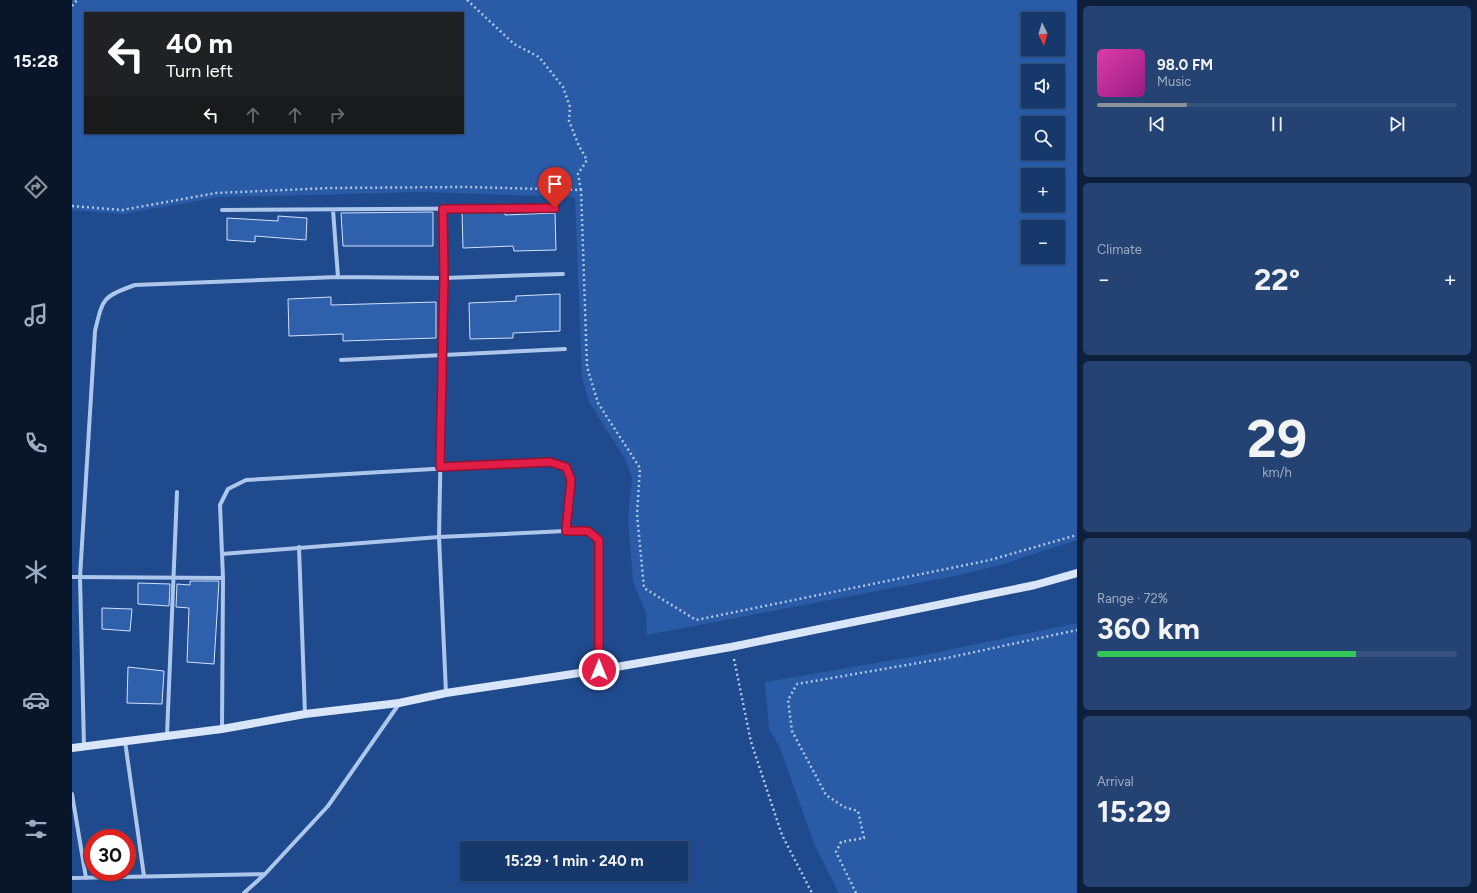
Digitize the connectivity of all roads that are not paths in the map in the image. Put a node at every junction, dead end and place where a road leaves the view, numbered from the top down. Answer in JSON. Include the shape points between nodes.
{"nodes":[{"id":1,"x":555,"y":208,"type":"dead end"},
{"id":2,"x":443,"y":209,"type":"junction"},
{"id":3,"x":222,"y":210,"type":"dead end"},
{"id":4,"x":333,"y":210,"type":"junction"},
{"id":5,"x":563,"y":274,"type":"dead end"},
{"id":6,"x":338,"y":277,"type":"junction"},
{"id":7,"x":444,"y":278,"type":"junction"},
{"id":8,"x":565,"y":349,"type":"dead end"},
{"id":9,"x":442,"y":356,"type":"junction"},
{"id":10,"x":341,"y":360,"type":"dead end"},
{"id":11,"x":440,"y":467,"type":"junction"},
{"id":12,"x":176,"y":492,"type":"dead end"},
{"id":13,"x":566,"y":531,"type":"junction"},
{"id":14,"x":439,"y":538,"type":"junction"},
{"id":15,"x":299,"y":547,"type":"junction"},
{"id":16,"x":222,"y":554,"type":"junction"},
{"id":17,"x":1077,"y":573,"type":"edge"},
{"id":18,"x":72,"y":577,"type":"edge"},
{"id":19,"x":80,"y":577,"type":"junction"},
{"id":20,"x":172,"y":577,"type":"junction"},
{"id":21,"x":223,"y":578,"type":"junction"},
{"id":22,"x":599,"y":670,"type":"junction"},
{"id":23,"x":446,"y":693,"type":"junction"},
{"id":24,"x":399,"y":703,"type":"junction"},
{"id":25,"x":304,"y":714,"type":"junction"},
{"id":26,"x":222,"y":729,"type":"junction"},
{"id":27,"x":167,"y":735,"type":"junction"},
{"id":28,"x":125,"y":741,"type":"junction"},
{"id":29,"x":84,"y":747,"type":"junction"},
{"id":30,"x":72,"y":748,"type":"edge"},
{"id":31,"x":72,"y":794,"type":"edge"},
{"id":32,"x":84,"y":866,"type":"edge"},
{"id":33,"x":265,"y":874,"type":"junction"},
{"id":34,"x":136,"y":876,"type":"edge"},
{"id":35,"x":144,"y":876,"type":"junction"},
{"id":36,"x":72,"y":878,"type":"edge"},
{"id":37,"x":84,"y":878,"type":"edge"},
{"id":38,"x":244,"y":893,"type":"edge"}],
"edges":[{"from":1,"to":2,"type":"street"},
{"from":2,"to":4,"type":"street"},
{"from":2,"to":7,"type":"street"},
{"from":3,"to":4,"type":"street"},
{"from":4,"to":6,"type":"street"},
{"from":5,"to":7,"type":"street"},
{"from":6,"to":7,"type":"street"},
{"from":6,"to":19,"type":"street","via":[[135,285],[111,294],[101,306],[95,331]]},
{"from":7,"to":9,"type":"street"},
{"from":8,"to":9,"type":"street"},
{"from":9,"to":10,"type":"street"},
{"from":9,"to":11,"type":"street"},
{"from":11,"to":13,"type":"street","via":[[550,462],[566,467],[571,480]]},
{"from":11,"to":14,"type":"street"},
{"from":11,"to":16,"type":"street","via":[[246,480],[228,489],[220,505]]},
{"from":12,"to":20,"type":"street"},
{"from":13,"to":14,"type":"street"},
{"from":13,"to":22,"type":"street","via":[[588,531],[599,540]]},
{"from":14,"to":15,"type":"street"},
{"from":14,"to":23,"type":"street"},
{"from":15,"to":16,"type":"street"},
{"from":15,"to":25,"type":"street"},
{"from":16,"to":21,"type":"street"},
{"from":17,"to":22,"type":"street","via":[[1035,585],[731,647]]},
{"from":18,"to":19,"type":"street"},
{"from":19,"to":20,"type":"street"},
{"from":19,"to":29,"type":"street"},
{"from":20,"to":21,"type":"street"},
{"from":20,"to":27,"type":"street"},
{"from":21,"to":26,"type":"street"},
{"from":22,"to":23,"type":"street"},
{"from":23,"to":24,"type":"street"},
{"from":24,"to":25,"type":"street"},
{"from":24,"to":33,"type":"street","via":[[328,806]]},
{"from":25,"to":26,"type":"street"},
{"from":26,"to":27,"type":"street"},
{"from":27,"to":28,"type":"street"},
{"from":28,"to":29,"type":"street"},
{"from":28,"to":35,"type":"street"},
{"from":29,"to":30,"type":"street"},
{"from":31,"to":32,"type":"street"},
{"from":33,"to":35,"type":"street"},
{"from":33,"to":38,"type":"street"},
{"from":34,"to":35,"type":"street"},
{"from":36,"to":37,"type":"street"}]}
